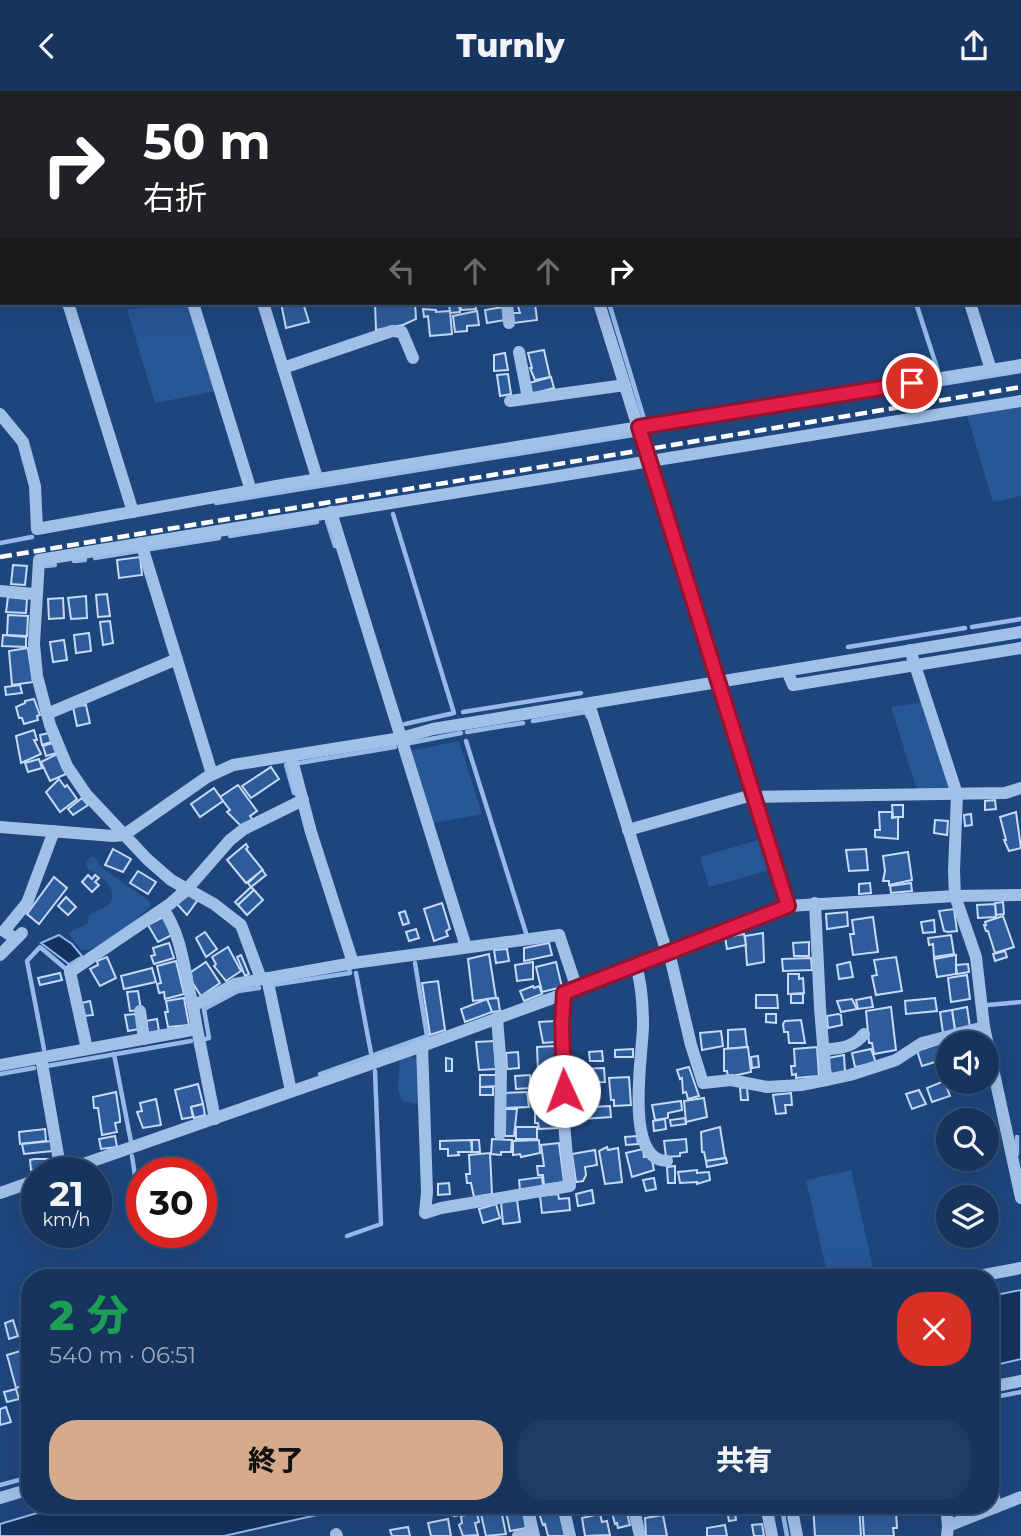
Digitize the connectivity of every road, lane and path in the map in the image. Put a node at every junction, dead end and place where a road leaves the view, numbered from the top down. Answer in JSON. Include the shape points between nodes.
{"nodes":[{"id":1,"x":69,"y":305,"type":"edge"},
{"id":2,"x":194,"y":305,"type":"edge"},
{"id":3,"x":264,"y":305,"type":"edge"},
{"id":4,"x":507,"y":305,"type":"edge"},
{"id":5,"x":600,"y":305,"type":"edge"},
{"id":6,"x":971,"y":305,"type":"edge"},
{"id":7,"x":509,"y":323,"type":"dead end"},
{"id":8,"x":519,"y":352,"type":"dead end"},
{"id":9,"x":413,"y":358,"type":"dead end"},
{"id":10,"x":1021,"y":365,"type":"edge"},
{"id":11,"x":283,"y":368,"type":"junction"},
{"id":12,"x":991,"y":370,"type":"junction"},
{"id":13,"x":625,"y":385,"type":"junction"},
{"id":14,"x":528,"y":398,"type":"junction"},
{"id":15,"x":510,"y":401,"type":"dead end"},
{"id":16,"x":1021,"y":401,"type":"edge"},
{"id":17,"x":0,"y":414,"type":"edge"},
{"id":18,"x":639,"y":427,"type":"junction"},
{"id":19,"x":649,"y":461,"type":"junction"},
{"id":20,"x":318,"y":481,"type":"junction"},
{"id":21,"x":251,"y":491,"type":"junction"},
{"id":22,"x":132,"y":512,"type":"junction"},
{"id":23,"x":331,"y":512,"type":"junction"},
{"id":24,"x":141,"y":543,"type":"junction"},
{"id":25,"x":0,"y":591,"type":"edge"},
{"id":26,"x":35,"y":594,"type":"junction"},
{"id":27,"x":1021,"y":632,"type":"edge"},
{"id":28,"x":1021,"y":648,"type":"edge"},
{"id":29,"x":910,"y":650,"type":"junction"},
{"id":30,"x":177,"y":659,"type":"junction"},
{"id":31,"x":915,"y":666,"type":"junction"},
{"id":32,"x":787,"y":671,"type":"junction"},
{"id":33,"x":718,"y":682,"type":"junction"},
{"id":34,"x":589,"y":703,"type":"junction"},
{"id":35,"x":47,"y":714,"type":"junction"},
{"id":36,"x":401,"y":738,"type":"junction"},
{"id":37,"x":291,"y":756,"type":"junction"},
{"id":38,"x":212,"y":774,"type":"junction"},
{"id":39,"x":1019,"y":789,"type":"edge"},
{"id":40,"x":957,"y":794,"type":"junction"},
{"id":41,"x":754,"y":797,"type":"junction"},
{"id":42,"x":303,"y":800,"type":"junction"},
{"id":43,"x":1021,"y":803,"type":"edge"},
{"id":44,"x":0,"y":827,"type":"edge"},
{"id":45,"x":628,"y":830,"type":"junction"},
{"id":46,"x":54,"y":831,"type":"junction"},
{"id":47,"x":124,"y":835,"type":"junction"},
{"id":48,"x":188,"y":888,"type":"junction"},
{"id":49,"x":1021,"y":895,"type":"edge"},
{"id":50,"x":955,"y":896,"type":"junction"},
{"id":51,"x":815,"y":903,"type":"junction"},
{"id":52,"x":788,"y":906,"type":"junction"},
{"id":53,"x":163,"y":909,"type":"junction"},
{"id":54,"x":466,"y":947,"type":"junction"},
{"id":55,"x":668,"y":953,"type":"junction"},
{"id":56,"x":0,"y":955,"type":"edge"},
{"id":57,"x":353,"y":963,"type":"junction"},
{"id":58,"x":636,"y":966,"type":"junction"},
{"id":59,"x":264,"y":979,"type":"junction"},
{"id":60,"x":571,"y":991,"type":"junction"},
{"id":61,"x":192,"y":1006,"type":"junction"},
{"id":62,"x":140,"y":1011,"type":"dead end"},
{"id":63,"x":497,"y":1018,"type":"junction"},
{"id":64,"x":984,"y":1027,"type":"junction"},
{"id":65,"x":197,"y":1030,"type":"junction"},
{"id":66,"x":864,"y":1034,"type":"dead end"},
{"id":67,"x":144,"y":1039,"type":"junction"},
{"id":68,"x":422,"y":1047,"type":"junction"},
{"id":69,"x":87,"y":1049,"type":"junction"},
{"id":70,"x":824,"y":1050,"type":"junction"},
{"id":71,"x":41,"y":1058,"type":"junction"},
{"id":72,"x":0,"y":1065,"type":"edge"},
{"id":73,"x":826,"y":1080,"type":"junction"},
{"id":74,"x":291,"y":1091,"type":"junction"},
{"id":75,"x":215,"y":1119,"type":"junction"},
{"id":76,"x":500,"y":1134,"type":"dead end"},
{"id":77,"x":58,"y":1157,"type":"edge"},
{"id":78,"x":104,"y":1157,"type":"edge"},
{"id":79,"x":667,"y":1161,"type":"dead end"},
{"id":80,"x":21,"y":1186,"type":"edge"},
{"id":81,"x":0,"y":1193,"type":"edge"},
{"id":82,"x":1021,"y":1198,"type":"edge"},
{"id":83,"x":1021,"y":1268,"type":"edge"},
{"id":84,"x":999,"y":1272,"type":"edge"},
{"id":85,"x":1021,"y":1381,"type":"edge"},
{"id":86,"x":999,"y":1385,"type":"edge"},
{"id":87,"x":21,"y":1492,"type":"edge"},
{"id":88,"x":1021,"y":1497,"type":"edge"},
{"id":89,"x":0,"y":1498,"type":"edge"},
{"id":90,"x":999,"y":1506,"type":"edge"},
{"id":91,"x":529,"y":1514,"type":"edge"},
{"id":92,"x":565,"y":1514,"type":"edge"},
{"id":93,"x":634,"y":1514,"type":"edge"},
{"id":94,"x":768,"y":1514,"type":"edge"},
{"id":95,"x":793,"y":1514,"type":"edge"},
{"id":96,"x":982,"y":1514,"type":"edge"},
{"id":97,"x":947,"y":1531,"type":"edge"},
{"id":98,"x":533,"y":1534,"type":"edge"},
{"id":99,"x":518,"y":1536,"type":"edge"},
{"id":100,"x":570,"y":1536,"type":"edge"},
{"id":101,"x":640,"y":1536,"type":"edge"},
{"id":102,"x":772,"y":1536,"type":"edge"},
{"id":103,"x":797,"y":1536,"type":"edge"}],
"edges":[{"from":1,"to":22,"type":"street"},
{"from":2,"to":21,"type":"street"},
{"from":3,"to":11,"type":"street"},
{"from":4,"to":7,"type":"street"},
{"from":5,"to":13,"type":"street"},
{"from":6,"to":12,"type":"street"},
{"from":8,"to":14,"type":"street"},
{"from":9,"to":11,"type":"street","via":[[402,332],[393,331]]},
{"from":10,"to":12,"type":"street"},
{"from":11,"to":20,"type":"street"},
{"from":12,"to":18,"type":"street"},
{"from":13,"to":14,"type":"street"},
{"from":13,"to":18,"type":"street"},
{"from":14,"to":15,"type":"street"},
{"from":16,"to":19,"type":"street"},
{"from":17,"to":22,"type":"street","via":[[23,442],[35,486],[37,529]]},
{"from":18,"to":19,"type":"street"},
{"from":18,"to":20,"type":"street"},
{"from":19,"to":23,"type":"street"},
{"from":19,"to":33,"type":"street"},
{"from":20,"to":21,"type":"street"},
{"from":21,"to":22,"type":"street"},
{"from":23,"to":24,"type":"street"},
{"from":23,"to":36,"type":"street"},
{"from":24,"to":26,"type":"street","via":[[39,560]]},
{"from":24,"to":30,"type":"street"},
{"from":25,"to":26,"type":"street"},
{"from":26,"to":35,"type":"street","via":[[37,676]]},
{"from":27,"to":29,"type":"street"},
{"from":28,"to":31,"type":"street"},
{"from":29,"to":31,"type":"street"},
{"from":29,"to":32,"type":"street"},
{"from":30,"to":35,"type":"street"},
{"from":30,"to":38,"type":"street"},
{"from":31,"to":32,"type":"street","via":[[793,685]]},
{"from":31,"to":40,"type":"street"},
{"from":32,"to":33,"type":"street"},
{"from":33,"to":34,"type":"street"},
{"from":33,"to":41,"type":"street"},
{"from":34,"to":36,"type":"street"},
{"from":34,"to":45,"type":"street"},
{"from":35,"to":47,"type":"street","via":[[67,766]]},
{"from":36,"to":37,"type":"street"},
{"from":36,"to":54,"type":"street"},
{"from":37,"to":38,"type":"street","via":[[245,762]]},
{"from":37,"to":42,"type":"street"},
{"from":38,"to":47,"type":"street"},
{"from":39,"to":40,"type":"street"},
{"from":39,"to":43,"type":"street"},
{"from":40,"to":41,"type":"street"},
{"from":40,"to":50,"type":"street"},
{"from":41,"to":45,"type":"street"},
{"from":41,"to":52,"type":"street"},
{"from":42,"to":48,"type":"street","via":[[229,840]]},
{"from":42,"to":57,"type":"street"},
{"from":44,"to":46,"type":"street"},
{"from":45,"to":55,"type":"street"},
{"from":46,"to":47,"type":"street"},
{"from":46,"to":56,"type":"street","via":[[27,903],[4,931],[19,936]]},
{"from":47,"to":48,"type":"street","via":[[171,880]]},
{"from":48,"to":53,"type":"street"},
{"from":48,"to":59,"type":"street","via":[[241,925]]},
{"from":49,"to":50,"type":"street"},
{"from":50,"to":51,"type":"street"},
{"from":50,"to":64,"type":"street","via":[[976,957]]},
{"from":51,"to":52,"type":"street"},
{"from":51,"to":70,"type":"street"},
{"from":52,"to":55,"type":"street"},
{"from":53,"to":61,"type":"street","via":[[172,921]]},
{"from":53,"to":69,"type":"street","via":[[69,972]]},
{"from":54,"to":57,"type":"street"},
{"from":54,"to":60,"type":"street","via":[[559,935]]},
{"from":55,"to":58,"type":"street"},
{"from":55,"to":73,"type":"street","via":[[703,1083],[731,1080],[767,1087]]},
{"from":57,"to":59,"type":"street"},
{"from":58,"to":60,"type":"street"},
{"from":58,"to":79,"type":"street","via":[[643,1023],[638,1110],[653,1157]]},
{"from":59,"to":61,"type":"street","via":[[235,984]]},
{"from":59,"to":74,"type":"street"},
{"from":60,"to":63,"type":"street"},
{"from":60,"to":68,"type":"street","via":[[562,1023],[570,1186],[425,1213]]},
{"from":61,"to":65,"type":"street"},
{"from":62,"to":67,"type":"street"},
{"from":63,"to":68,"type":"street"},
{"from":63,"to":76,"type":"street"},
{"from":64,"to":73,"type":"street","via":[[922,1043],[896,1061]]},
{"from":64,"to":82,"type":"street"},
{"from":65,"to":67,"type":"street"},
{"from":65,"to":75,"type":"street"},
{"from":66,"to":70,"type":"street","via":[[847,1047]]},
{"from":67,"to":69,"type":"street"},
{"from":68,"to":74,"type":"street"},
{"from":69,"to":71,"type":"street"},
{"from":70,"to":73,"type":"street"},
{"from":71,"to":72,"type":"street"},
{"from":71,"to":77,"type":"street"},
{"from":74,"to":75,"type":"street"},
{"from":75,"to":78,"type":"street"},
{"from":80,"to":81,"type":"street"},
{"from":83,"to":84,"type":"street"},
{"from":85,"to":86,"type":"street"},
{"from":87,"to":89,"type":"street"},
{"from":88,"to":90,"type":"street"},
{"from":91,"to":98,"type":"street"},
{"from":92,"to":100,"type":"street"},
{"from":93,"to":101,"type":"street"},
{"from":94,"to":102,"type":"street"},
{"from":95,"to":103,"type":"street"},
{"from":96,"to":97,"type":"street"},
{"from":98,"to":99,"type":"street"}]}
